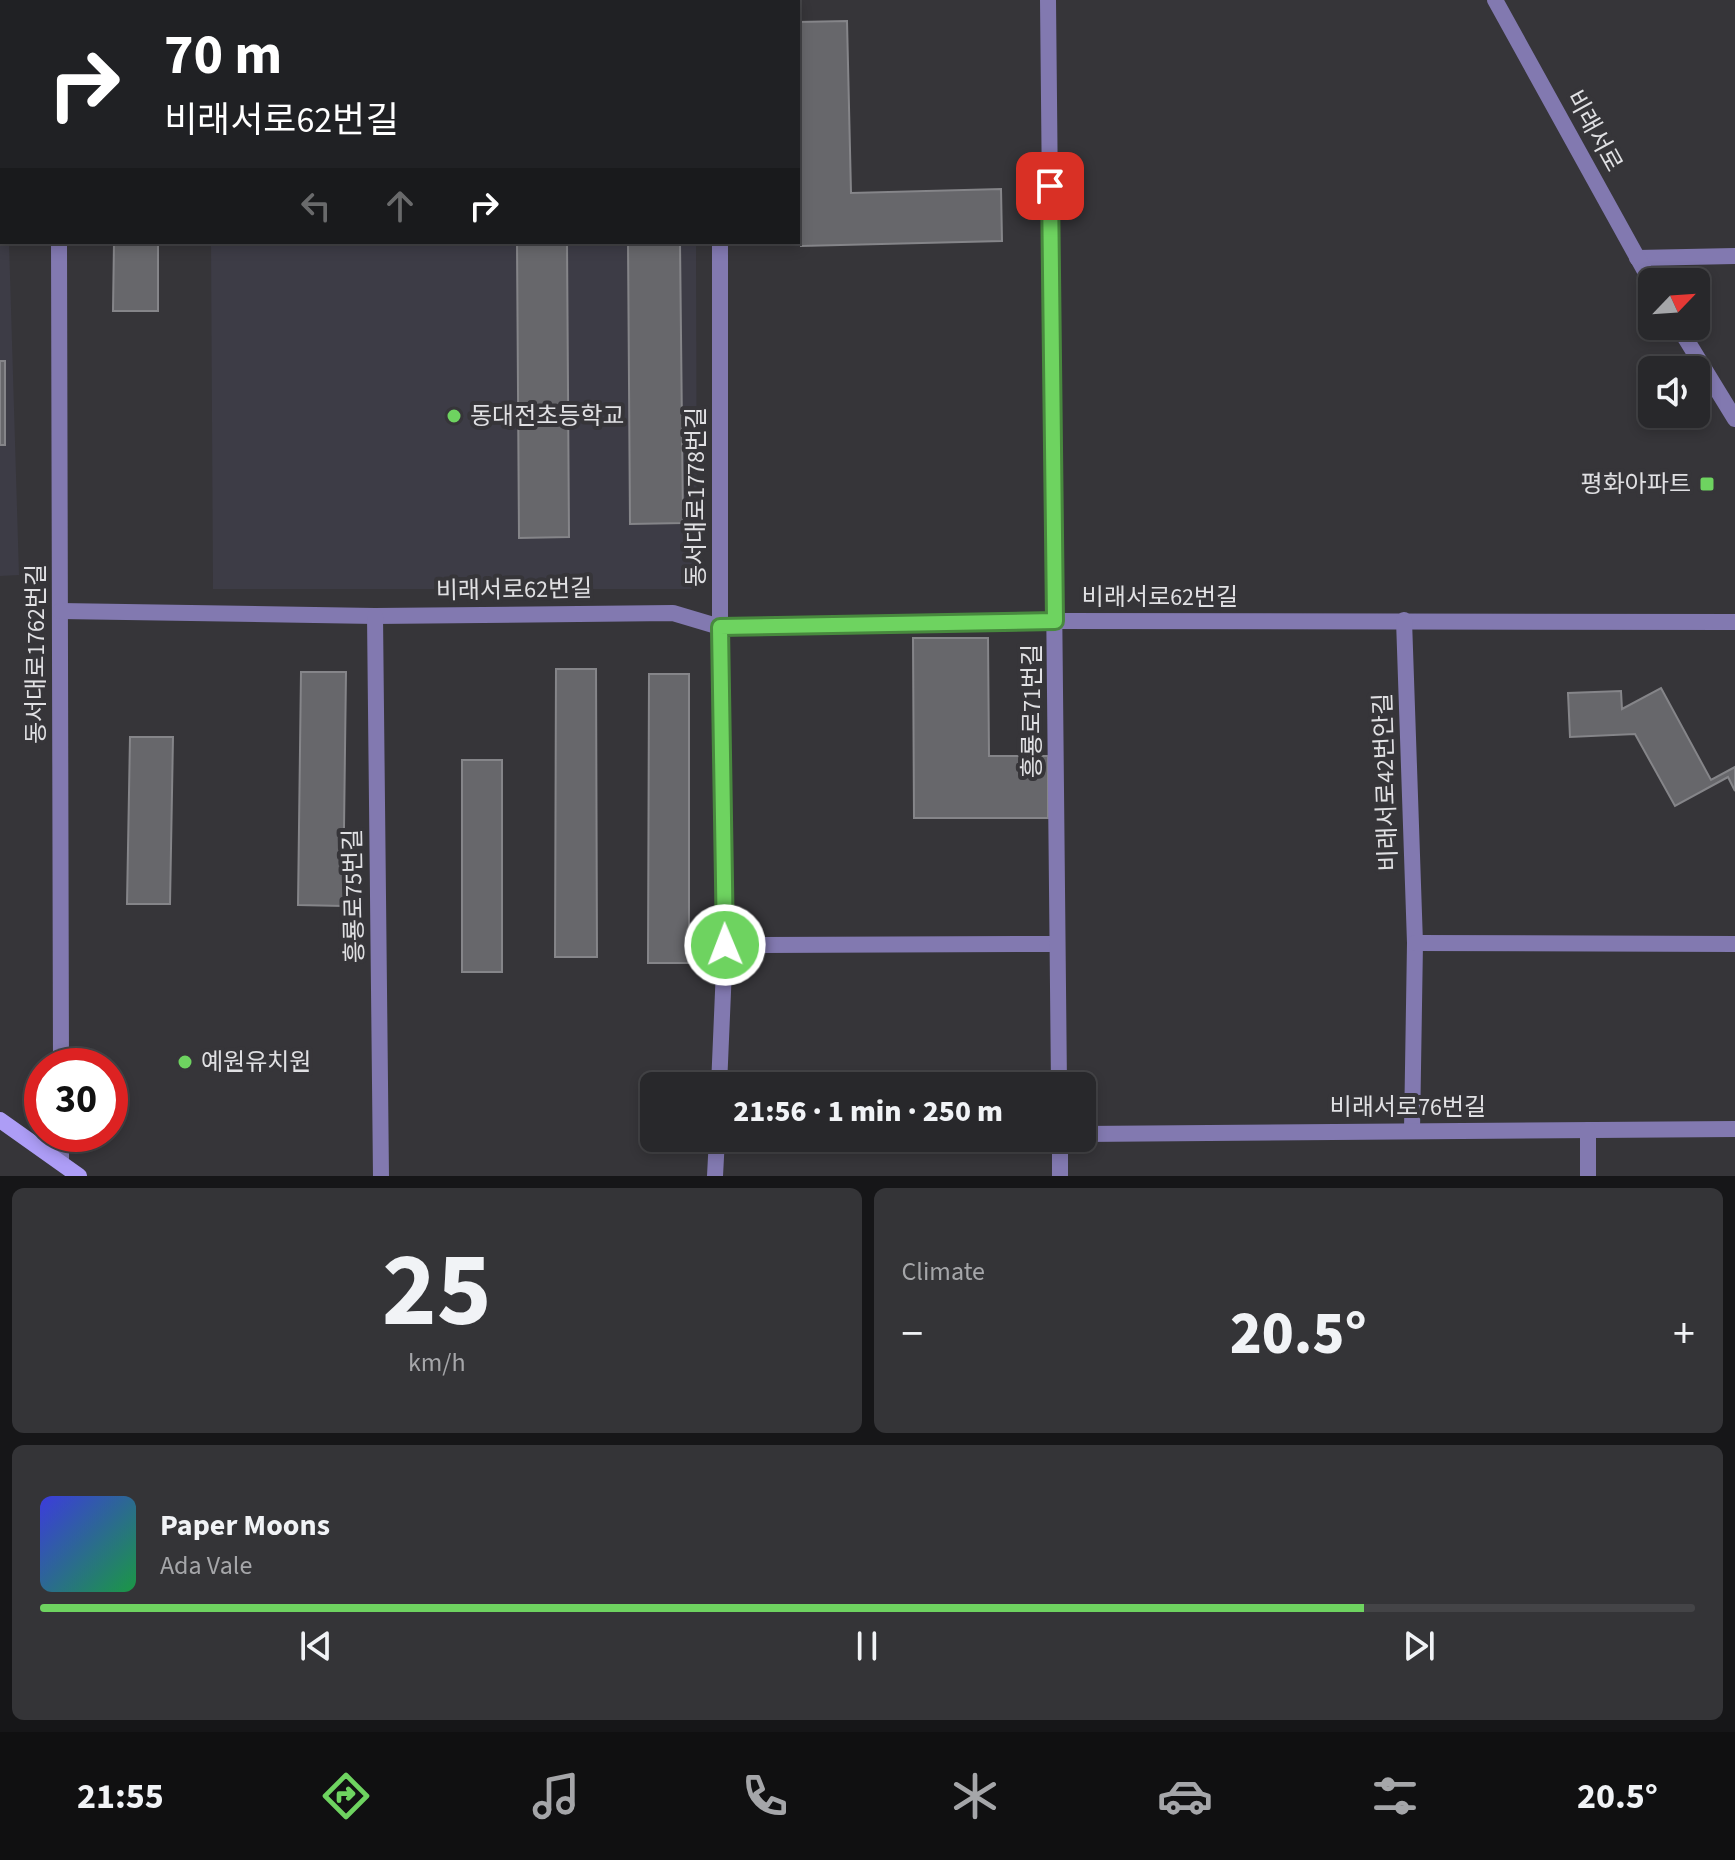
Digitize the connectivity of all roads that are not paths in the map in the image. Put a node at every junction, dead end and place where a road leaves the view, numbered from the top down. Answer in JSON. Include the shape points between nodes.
{"nodes":[{"id":1,"x":1048,"y":0,"type":"edge"},
{"id":2,"x":1495,"y":0,"type":"edge"},
{"id":3,"x":59,"y":244,"type":"edge"},
{"id":4,"x":720,"y":244,"type":"edge"},
{"id":5,"x":1735,"y":256,"type":"edge"},
{"id":6,"x":1637,"y":258,"type":"junction"},
{"id":7,"x":1643,"y":268,"type":"edge"},
{"id":8,"x":1687,"y":340,"type":"edge"},
{"id":9,"x":1735,"y":419,"type":"edge"},
{"id":10,"x":60,"y":611,"type":"junction"},
{"id":11,"x":375,"y":616,"type":"junction"},
{"id":12,"x":1404,"y":620,"type":"junction"},
{"id":13,"x":1055,"y":621,"type":"junction"},
{"id":14,"x":1735,"y":622,"type":"edge"},
{"id":15,"x":720,"y":627,"type":"junction"},
{"id":16,"x":1415,"y":943,"type":"junction"},
{"id":17,"x":1057,"y":944,"type":"junction"},
{"id":18,"x":1735,"y":944,"type":"edge"},
{"id":19,"x":725,"y":945,"type":"junction"},
{"id":20,"x":61,"y":1048,"type":"edge"},
{"id":21,"x":720,"y":1072,"type":"edge"},
{"id":22,"x":1059,"y":1072,"type":"edge"},
{"id":23,"x":0,"y":1120,"type":"edge"},
{"id":24,"x":1735,"y":1129,"type":"edge"},
{"id":25,"x":1588,"y":1130,"type":"junction"},
{"id":26,"x":1412,"y":1131,"type":"junction"},
{"id":27,"x":1096,"y":1134,"type":"edge"},
{"id":28,"x":61,"y":1152,"type":"edge"},
{"id":29,"x":716,"y":1152,"type":"edge"},
{"id":30,"x":1060,"y":1152,"type":"edge"},
{"id":31,"x":61,"y":1162,"type":"junction"},
{"id":32,"x":79,"y":1176,"type":"edge"},
{"id":33,"x":381,"y":1176,"type":"edge"},
{"id":34,"x":715,"y":1176,"type":"edge"},
{"id":35,"x":1060,"y":1176,"type":"edge"},
{"id":36,"x":1588,"y":1176,"type":"edge"}],
"edges":[{"from":1,"to":13,"type":"street","name":"흥룡로71번길"},
{"from":2,"to":6,"type":"street","name":"비래서로"},
{"from":3,"to":10,"type":"street","name":"동서대로1762번길"},
{"from":4,"to":15,"type":"street","name":"동서대로1778번길"},
{"from":5,"to":6,"type":"street"},
{"from":6,"to":7,"type":"street","name":"비래서로"},
{"from":8,"to":9,"type":"street"},
{"from":10,"to":11,"type":"street","name":"비래서로62번길"},
{"from":10,"to":20,"type":"street","name":"동서대로1762번길"},
{"from":11,"to":15,"type":"street","name":"비래서로62번길","via":[[673,613]]},
{"from":11,"to":33,"type":"street","name":"흥룡로75번길"},
{"from":12,"to":13,"type":"street","name":"비래서로62번길"},
{"from":12,"to":14,"type":"street","name":"비래서로62번길"},
{"from":12,"to":16,"type":"street","name":"비래서로42번안길"},
{"from":13,"to":15,"type":"street","name":"비래서로62번길"},
{"from":13,"to":17,"type":"street","name":"흥룡로71번길"},
{"from":15,"to":19,"type":"street","name":"동서대로1778번길"},
{"from":16,"to":18,"type":"street"},
{"from":16,"to":26,"type":"street","name":"비래서로42번안길"},
{"from":17,"to":19,"type":"street"},
{"from":17,"to":22,"type":"street","name":"흥룡로71번길"},
{"from":19,"to":21,"type":"street","name":"동서대로1778번길"},
{"from":23,"to":31,"type":"main road"},
{"from":24,"to":25,"type":"street","name":"비래서로76번길"},
{"from":25,"to":26,"type":"street","name":"비래서로76번길"},
{"from":25,"to":36,"type":"street"},
{"from":26,"to":27,"type":"street","name":"비래서로76번길"},
{"from":28,"to":31,"type":"street"},
{"from":29,"to":34,"type":"street"},
{"from":30,"to":35,"type":"street"},
{"from":31,"to":32,"type":"main road"}]}
